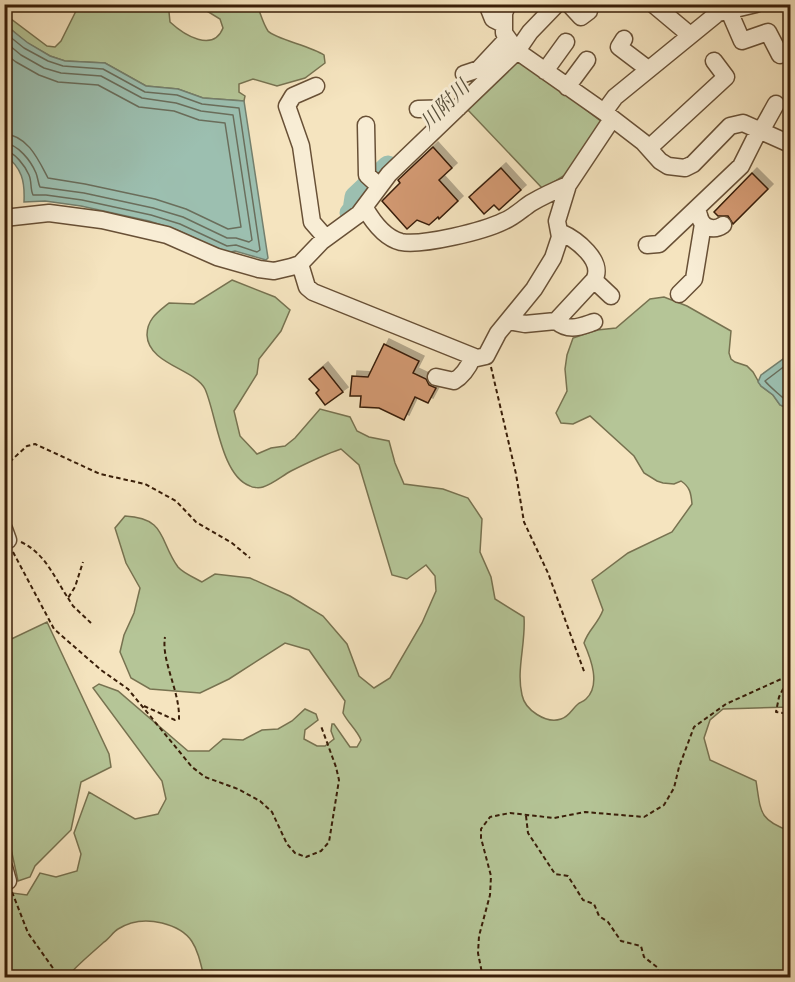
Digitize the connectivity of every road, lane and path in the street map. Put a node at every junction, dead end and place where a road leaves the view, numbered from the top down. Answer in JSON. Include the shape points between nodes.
{"nodes":[{"id":1,"x":487,"y":4,"type":"edge"},
{"id":2,"x":508,"y":4,"type":"edge"},
{"id":3,"x":557,"y":4,"type":"edge"},
{"id":4,"x":569,"y":4,"type":"edge"},
{"id":5,"x":756,"y":4,"type":"edge"},
{"id":6,"x":649,"y":7,"type":"edge"},
{"id":7,"x":590,"y":11,"type":"dead end"},
{"id":8,"x":729,"y":11,"type":"junction"},
{"id":9,"x":690,"y":35,"type":"junction"},
{"id":10,"x":624,"y":39,"type":"dead end"},
{"id":11,"x":510,"y":41,"type":"junction"},
{"id":12,"x":566,"y":42,"type":"dead end"},
{"id":13,"x":779,"y":56,"type":"edge"},
{"id":14,"x":587,"y":60,"type":"dead end"},
{"id":15,"x":714,"y":61,"type":"dead end"},
{"id":16,"x":648,"y":69,"type":"junction"},
{"id":17,"x":544,"y":71,"type":"junction"},
{"id":18,"x":464,"y":74,"type":"dead end"},
{"id":19,"x":316,"y":86,"type":"dead end"},
{"id":20,"x":567,"y":87,"type":"junction"},
{"id":21,"x":776,"y":104,"type":"dead end"},
{"id":22,"x":450,"y":108,"type":"junction"},
{"id":23,"x":418,"y":109,"type":"dead end"},
{"id":24,"x":608,"y":115,"type":"junction"},
{"id":25,"x":366,"y":125,"type":"dead end"},
{"id":26,"x":760,"y":131,"type":"junction"},
{"id":27,"x":790,"y":144,"type":"edge"},
{"id":28,"x":649,"y":147,"type":"junction"},
{"id":29,"x":374,"y":182,"type":"junction"},
{"id":30,"x":568,"y":185,"type":"junction"},
{"id":31,"x":700,"y":206,"type":"junction"},
{"id":32,"x":358,"y":214,"type":"junction"},
{"id":33,"x":4,"y":218,"type":"edge"},
{"id":34,"x":703,"y":224,"type":"junction"},
{"id":35,"x":723,"y":225,"type":"dead end"},
{"id":36,"x":560,"y":232,"type":"junction"},
{"id":37,"x":326,"y":238,"type":"junction"},
{"id":38,"x":647,"y":245,"type":"dead end"},
{"id":39,"x":303,"y":273,"type":"junction"},
{"id":40,"x":594,"y":280,"type":"junction"},
{"id":41,"x":679,"y":294,"type":"dead end"},
{"id":42,"x":611,"y":296,"type":"dead end"},
{"id":43,"x":508,"y":321,"type":"junction"},
{"id":44,"x":556,"y":321,"type":"junction"},
{"id":45,"x":594,"y":322,"type":"dead end"},
{"id":46,"x":480,"y":357,"type":"junction"},
{"id":47,"x":436,"y":377,"type":"dead end"},
{"id":48,"x":4,"y":467,"type":"edge"},
{"id":49,"x":6,"y":535,"type":"edge"},
{"id":50,"x":250,"y":558,"type":"dead end"},
{"id":51,"x":83,"y":562,"type":"dead end"},
{"id":52,"x":68,"y":598,"type":"junction"},
{"id":53,"x":91,"y":622,"type":"dead end"},
{"id":54,"x":165,"y":637,"type":"dead end"},
{"id":55,"x":585,"y":674,"type":"dead end"},
{"id":56,"x":142,"y":705,"type":"junction"},
{"id":57,"x":790,"y":714,"type":"edge"},
{"id":58,"x":321,"y":726,"type":"dead end"},
{"id":59,"x":526,"y":816,"type":"junction"},
{"id":60,"x":6,"y":874,"type":"edge"},
{"id":61,"x":60,"y":978,"type":"edge"},
{"id":62,"x":483,"y":978,"type":"edge"},
{"id":63,"x":660,"y":978,"type":"edge"}],
"edges":[{"from":1,"to":11,"type":"street"},
{"from":2,"to":11,"type":"street","via":[[504,13]]},
{"from":3,"to":11,"type":"street","via":[[530,32]]},
{"from":4,"to":7,"type":"street","via":[[581,16]]},
{"from":5,"to":8,"type":"street"},
{"from":6,"to":9,"type":"street"},
{"from":8,"to":9,"type":"street","via":[[718,13]]},
{"from":8,"to":13,"type":"street","via":[[742,41],[768,32]]},
{"from":9,"to":16,"type":"street"},
{"from":10,"to":16,"type":"street","via":[[619,47]]},
{"from":11,"to":17,"type":"street"},
{"from":11,"to":18,"type":"street","via":[[479,69]]},
{"from":11,"to":22,"type":"street"},
{"from":12,"to":17,"type":"street"},
{"from":14,"to":20,"type":"street"},
{"from":15,"to":28,"type":"street","via":[[726,77]]},
{"from":16,"to":24,"type":"street","via":[[615,97]]},
{"from":17,"to":20,"type":"street"},
{"from":19,"to":37,"type":"street","via":[[292,96],[287,106],[301,146],[312,222]]},
{"from":20,"to":24,"type":"street"},
{"from":21,"to":26,"type":"street"},
{"from":22,"to":23,"type":"street"},
{"from":22,"to":29,"type":"street","via":[[389,174]]},
{"from":24,"to":28,"type":"street"},
{"from":24,"to":30,"type":"street"},
{"from":25,"to":29,"type":"street","via":[[367,175]]},
{"from":26,"to":27,"type":"street"},
{"from":26,"to":28,"type":"street","via":[[736,123],[685,168],[660,162]]},
{"from":26,"to":31,"type":"street","via":[[741,166]]},
{"from":29,"to":32,"type":"street"},
{"from":30,"to":32,"type":"street","via":[[532,202],[505,221],[435,240],[402,242]]},
{"from":30,"to":36,"type":"street","via":[[557,221]]},
{"from":31,"to":34,"type":"street"},
{"from":31,"to":38,"type":"street","via":[[659,244]]},
{"from":32,"to":37,"type":"street"},
{"from":33,"to":39,"type":"street","via":[[42,213],[73,216],[154,231],[225,260],[259,269]]},
{"from":34,"to":35,"type":"street","via":[[714,229]]},
{"from":34,"to":41,"type":"street","via":[[694,279]]},
{"from":36,"to":40,"type":"street","via":[[595,262]]},
{"from":36,"to":43,"type":"street","via":[[553,258]]},
{"from":37,"to":39,"type":"street"},
{"from":39,"to":46,"type":"street","via":[[313,292]]},
{"from":40,"to":42,"type":"street"},
{"from":40,"to":44,"type":"street"},
{"from":43,"to":44,"type":"street"},
{"from":43,"to":46,"type":"street"},
{"from":44,"to":45,"type":"street","via":[[572,329]]},
{"from":46,"to":47,"type":"street","via":[[454,381]]},
{"from":46,"to":55,"type":"path","via":[[494,371],[524,522],[548,573]]},
{"from":48,"to":50,"type":"path","via":[[27,446],[35,444],[100,474],[139,482],[176,501],[196,522]]},
{"from":49,"to":52,"type":"path","via":[[45,560]]},
{"from":49,"to":56,"type":"path","via":[[54,628]]},
{"from":51,"to":52,"type":"path"},
{"from":52,"to":53,"type":"path"},
{"from":54,"to":56,"type":"path","via":[[179,718],[175,720]]},
{"from":56,"to":58,"type":"path","via":[[192,766],[205,777],[260,801],[272,812],[287,844],[306,857],[321,851],[329,842],[339,780]]},
{"from":57,"to":59,"type":"path","via":[[776,712],[790,675],[726,704],[694,728],[674,788],[664,805],[644,817],[585,813],[554,818]]},
{"from":59,"to":62,"type":"path","via":[[510,813],[490,817],[481,829],[491,876],[478,953]]},
{"from":59,"to":63,"type":"path","via":[[528,832],[555,874],[568,876],[583,900],[594,904],[599,916],[621,941],[641,946],[644,957],[657,967]]},
{"from":60,"to":61,"type":"path","via":[[28,933]]}]}
